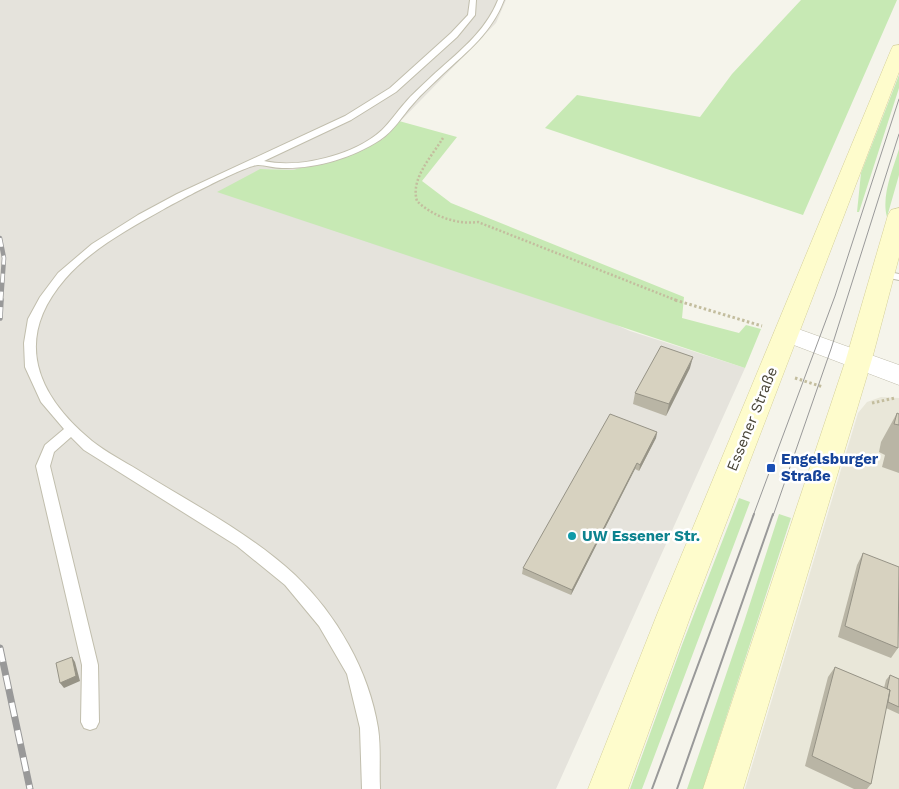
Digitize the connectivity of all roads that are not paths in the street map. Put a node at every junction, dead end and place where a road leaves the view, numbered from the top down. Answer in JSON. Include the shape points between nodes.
{"nodes":[{"id":1,"x":473,"y":0,"type":"edge"},
{"id":2,"x":502,"y":0,"type":"edge"},
{"id":3,"x":899,"y":50,"type":"edge"},
{"id":4,"x":253,"y":161,"type":"junction"},
{"id":5,"x":899,"y":215,"type":"edge"},
{"id":6,"x":893,"y":264,"type":"edge"},
{"id":7,"x":787,"y":333,"type":"junction"},
{"id":8,"x":859,"y":359,"type":"junction"},
{"id":9,"x":899,"y":376,"type":"edge"},
{"id":10,"x":72,"y":430,"type":"junction"},
{"id":11,"x":90,"y":722,"type":"dead end"},
{"id":12,"x":372,"y":789,"type":"edge"},
{"id":13,"x":608,"y":789,"type":"edge"},
{"id":14,"x":724,"y":789,"type":"edge"}],
"edges":[{"from":1,"to":4,"type":"lane","via":[[470,15],[454,34],[393,90],[348,118]]},
{"from":2,"to":4,"type":"lane","via":[[491,24],[410,102],[379,138],[354,150],[292,167],[268,166]]},
{"from":3,"to":7,"type":"main road","name":"Essener Straße"},
{"from":4,"to":10,"type":"lane","via":[[180,196],[96,246],[62,275],[46,297],[34,319],[31,367],[45,399]]},
{"from":5,"to":6,"type":"main road"},
{"from":6,"to":8,"type":"main road"},
{"from":7,"to":8,"type":"street"},
{"from":7,"to":13,"type":"main road","name":"Essener Straße","via":[[678,603]]},
{"from":8,"to":9,"type":"street"},
{"from":8,"to":14,"type":"main road"},
{"from":10,"to":11,"type":"lane","via":[[51,444],[43,466],[90,665]]},
{"from":10,"to":12,"type":"lane","via":[[89,446],[242,542],[290,580],[325,621],[355,672],[370,728]]}]}
